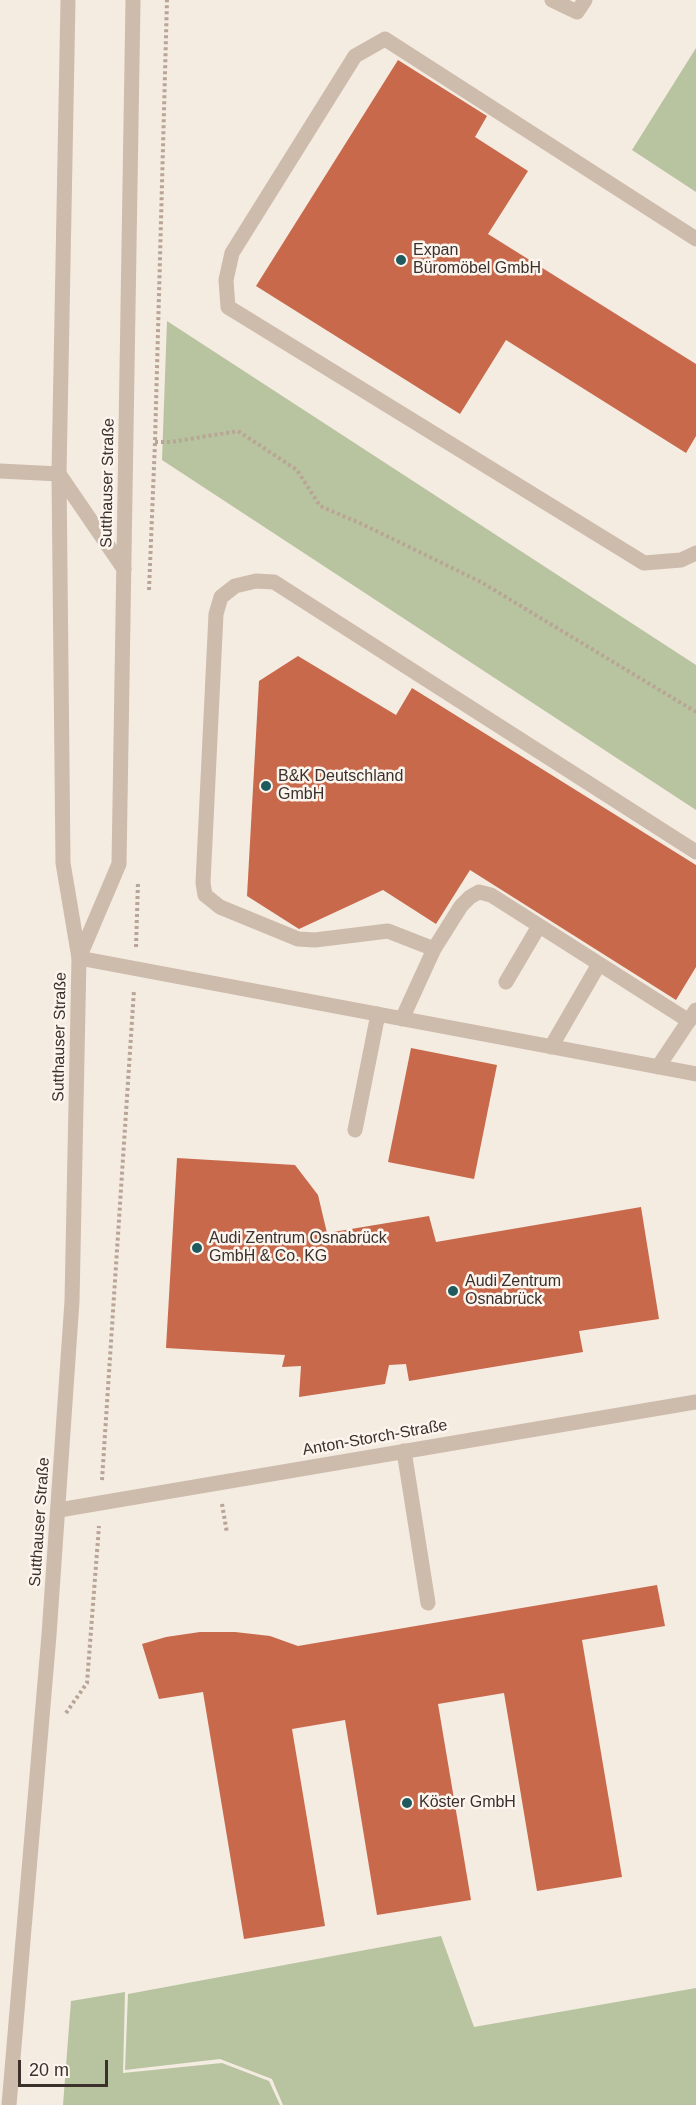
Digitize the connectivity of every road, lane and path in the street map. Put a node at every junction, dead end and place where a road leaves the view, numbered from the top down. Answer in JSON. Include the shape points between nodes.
{"nodes":[{"id":1,"x":68,"y":0,"type":"edge"},
{"id":2,"x":133,"y":0,"type":"edge"},
{"id":3,"x":552,"y":0,"type":"edge"},
{"id":4,"x":585,"y":0,"type":"edge"},
{"id":5,"x":696,"y":239,"type":"edge"},
{"id":6,"x":127,"y":442,"type":"junction"},
{"id":7,"x":0,"y":471,"type":"edge"},
{"id":8,"x":59,"y":474,"type":"junction"},
{"id":9,"x":696,"y":553,"type":"edge"},
{"id":10,"x":124,"y":569,"type":"junction"},
{"id":11,"x":696,"y":712,"type":"edge"},
{"id":12,"x":696,"y":852,"type":"edge"},
{"id":13,"x":539,"y":926,"type":"junction"},
{"id":14,"x":434,"y":949,"type":"junction"},
{"id":15,"x":79,"y":958,"type":"junction"},
{"id":16,"x":599,"y":964,"type":"junction"},
{"id":17,"x":506,"y":982,"type":"dead end"},
{"id":18,"x":378,"y":1014,"type":"junction"},
{"id":19,"x":692,"y":1016,"type":"edge"},
{"id":20,"x":402,"y":1019,"type":"junction"},
{"id":21,"x":551,"y":1047,"type":"junction"},
{"id":22,"x":658,"y":1067,"type":"junction"},
{"id":23,"x":696,"y":1074,"type":"edge"},
{"id":24,"x":355,"y":1130,"type":"dead end"},
{"id":25,"x":696,"y":1402,"type":"edge"},
{"id":26,"x":404,"y":1451,"type":"junction"},
{"id":27,"x":59,"y":1510,"type":"junction"},
{"id":28,"x":428,"y":1603,"type":"dead end"},
{"id":29,"x":5,"y":2086,"type":"edge"},
{"id":30,"x":9,"y":2105,"type":"edge"}],
"edges":[{"from":1,"to":8,"type":"street","name":"Sutthauser Straße"},
{"from":2,"to":6,"type":"street","name":"Sutthauser Straße"},
{"from":3,"to":4,"type":"street","via":[[577,12]]},
{"from":5,"to":9,"type":"street","via":[[385,39],[355,56],[232,253],[226,280],[228,307],[644,563],[681,560]]},
{"from":6,"to":10,"type":"street","name":"Sutthauser Straße"},
{"from":6,"to":11,"type":"path","via":[[171,442],[238,431],[297,470],[320,506],[481,582]]},
{"from":7,"to":8,"type":"street"},
{"from":8,"to":10,"type":"street"},
{"from":8,"to":15,"type":"street","name":"Sutthauser Straße","via":[[63,863]]},
{"from":10,"to":15,"type":"street","name":"Sutthauser Straße","via":[[119,864]]},
{"from":12,"to":14,"type":"street","via":[[274,582],[256,580],[236,586],[221,597],[216,614],[205,895],[220,907],[298,939],[388,931]]},
{"from":13,"to":14,"type":"street","via":[[491,895],[479,892],[461,906]]},
{"from":13,"to":16,"type":"street"},
{"from":13,"to":17,"type":"street"},
{"from":14,"to":20,"type":"street"},
{"from":15,"to":18,"type":"street"},
{"from":15,"to":27,"type":"street","name":"Sutthauser Straße","via":[[72,1300]]},
{"from":16,"to":19,"type":"street"},
{"from":16,"to":21,"type":"street"},
{"from":18,"to":20,"type":"street"},
{"from":18,"to":24,"type":"street"},
{"from":19,"to":22,"type":"street"},
{"from":20,"to":21,"type":"street"},
{"from":21,"to":22,"type":"street"},
{"from":22,"to":23,"type":"street"},
{"from":25,"to":26,"type":"street","name":"Anton-Storch-Straße"},
{"from":26,"to":27,"type":"street","name":"Anton-Storch-Straße"},
{"from":26,"to":28,"type":"street"},
{"from":27,"to":29,"type":"street","name":"Sutthauser Straße"},
{"from":29,"to":30,"type":"street","name":"Sutthauser Straße"}]}
